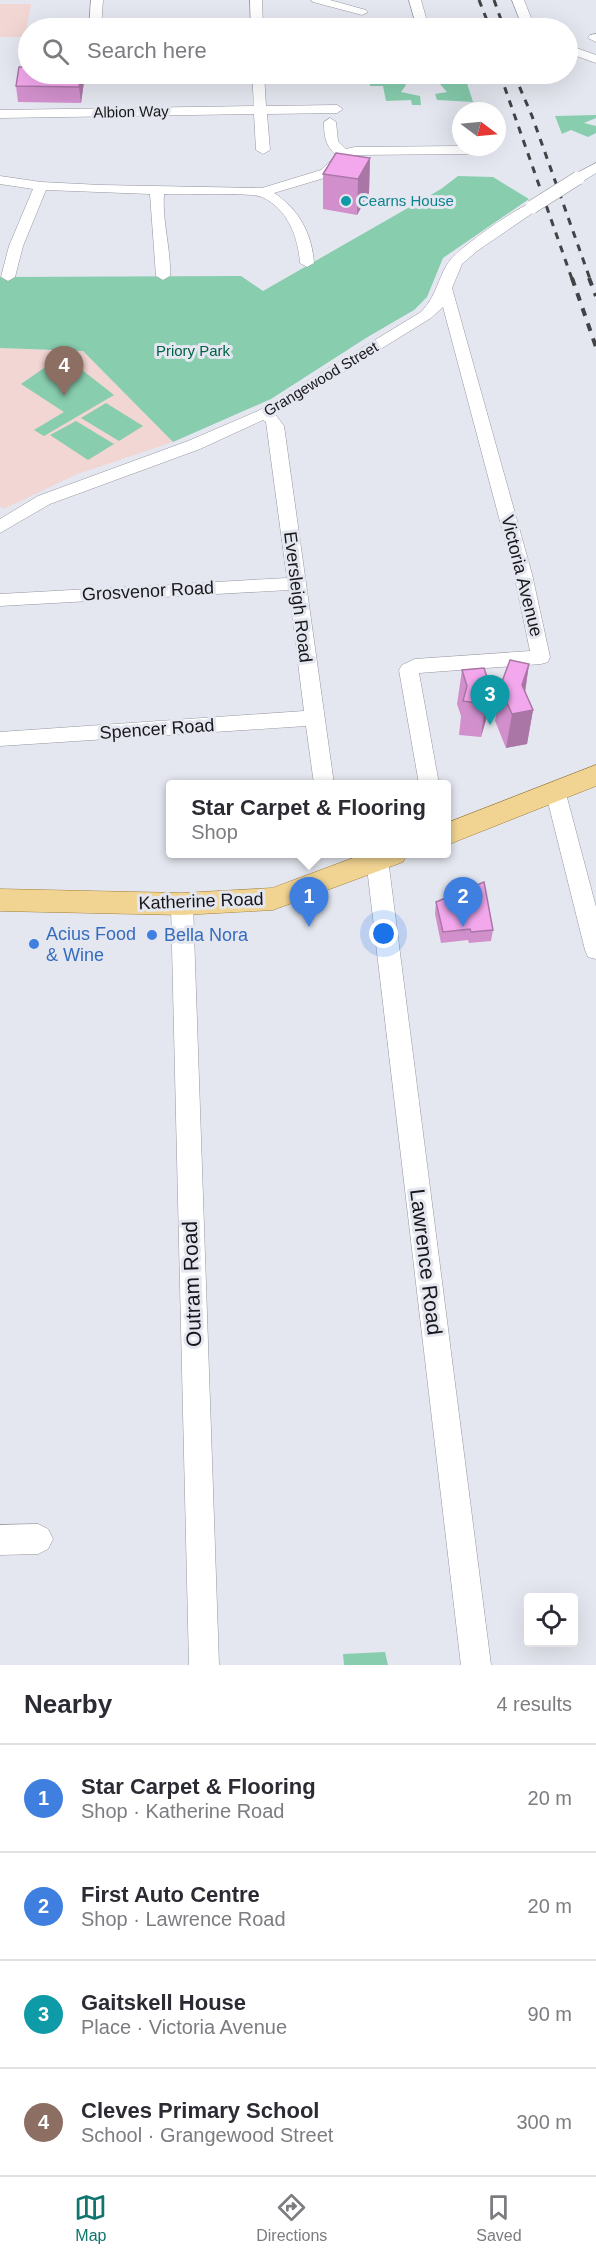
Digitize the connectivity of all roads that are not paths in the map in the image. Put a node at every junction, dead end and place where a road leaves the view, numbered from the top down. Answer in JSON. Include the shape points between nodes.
{"nodes":[{"id":1,"x":98,"y":0,"type":"edge"},
{"id":2,"x":256,"y":0,"type":"edge"},
{"id":3,"x":317,"y":0,"type":"edge"},
{"id":4,"x":415,"y":0,"type":"edge"},
{"id":5,"x":518,"y":0,"type":"edge"},
{"id":6,"x":360,"y":8,"type":"edge"},
{"id":7,"x":95,"y":18,"type":"edge"},
{"id":8,"x":257,"y":18,"type":"edge"},
{"id":9,"x":420,"y":18,"type":"edge"},
{"id":10,"x":525,"y":18,"type":"edge"},
{"id":11,"x":578,"y":52,"type":"edge"},
{"id":12,"x":596,"y":58,"type":"edge"},
{"id":13,"x":259,"y":84,"type":"edge"},
{"id":14,"x":337,"y":109,"type":"dead end"},
{"id":15,"x":261,"y":110,"type":"junction"},
{"id":16,"x":6,"y":114,"type":"edge"},
{"id":17,"x":330,"y":122,"type":"dead end"},
{"id":18,"x":263,"y":150,"type":"dead end"},
{"id":19,"x":452,"y":150,"type":"edge"},
{"id":20,"x":344,"y":154,"type":"junction"},
{"id":21,"x":596,"y":167,"type":"edge"},
{"id":22,"x":0,"y":180,"type":"edge"},
{"id":23,"x":41,"y":186,"type":"junction"},
{"id":24,"x":157,"y":192,"type":"junction"},
{"id":25,"x":263,"y":192,"type":"junction"},
{"id":26,"x":307,"y":263,"type":"dead end"},
{"id":27,"x":163,"y":276,"type":"dead end"},
{"id":28,"x":8,"y":277,"type":"dead end"},
{"id":29,"x":445,"y":288,"type":"junction"},
{"id":30,"x":264,"y":414,"type":"junction"},
{"id":31,"x":0,"y":527,"type":"edge"},
{"id":32,"x":296,"y":584,"type":"junction"},
{"id":33,"x":0,"y":600,"type":"edge"},
{"id":34,"x":314,"y":718,"type":"junction"},
{"id":35,"x":0,"y":739,"type":"edge"},
{"id":36,"x":596,"y":775,"type":"edge"},
{"id":37,"x":323,"y":780,"type":"edge"},
{"id":38,"x":428,"y":780,"type":"edge"},
{"id":39,"x":555,"y":790,"type":"junction"},
{"id":40,"x":451,"y":832,"type":"edge"},
{"id":41,"x":369,"y":858,"type":"edge"},
{"id":42,"x":0,"y":900,"type":"edge"},
{"id":43,"x":182,"y":904,"type":"junction"},
{"id":44,"x":596,"y":950,"type":"edge"},
{"id":45,"x":38,"y":1539,"type":"dead end"},
{"id":46,"x":0,"y":1540,"type":"edge"},
{"id":47,"x":204,"y":1665,"type":"edge"},
{"id":48,"x":476,"y":1665,"type":"edge"}],
"edges":[{"from":1,"to":7,"type":"street"},
{"from":2,"to":8,"type":"street"},
{"from":3,"to":6,"type":"street"},
{"from":4,"to":9,"type":"street"},
{"from":5,"to":10,"type":"street"},
{"from":11,"to":12,"type":"street"},
{"from":13,"to":15,"type":"street"},
{"from":14,"to":15,"type":"street","name":"Albion Way"},
{"from":15,"to":16,"type":"street","name":"Albion Way"},
{"from":15,"to":18,"type":"street"},
{"from":17,"to":20,"type":"street","via":[[331,142]]},
{"from":19,"to":20,"type":"street","via":[[365,150]]},
{"from":20,"to":25,"type":"street","via":[[326,173]]},
{"from":21,"to":29,"type":"street","name":"Grangewood Street","bridge":true,"via":[[472,248],[456,262]]},
{"from":22,"to":23,"type":"street"},
{"from":23,"to":24,"type":"street"},
{"from":23,"to":28,"type":"street","via":[[16,246]]},
{"from":24,"to":25,"type":"street"},
{"from":24,"to":27,"type":"street","via":[[154,212],[165,256]]},
{"from":25,"to":26,"type":"street","via":[[282,205],[302,231]]},
{"from":29,"to":30,"type":"street","name":"Grangewood Street","via":[[426,315]]},
{"from":29,"to":38,"type":"street","name":"Victoria Avenue","via":[[542,657],[415,666],[409,670]]},
{"from":30,"to":31,"type":"street","name":"Grangewood Street","via":[[194,445],[44,500]]},
{"from":30,"to":32,"type":"street","name":"Eversleigh Road","via":[[276,426]]},
{"from":32,"to":33,"type":"street","name":"Grosvenor Road"},
{"from":32,"to":34,"type":"street","name":"Eversleigh Road"},
{"from":34,"to":35,"type":"street","name":"Spencer Road"},
{"from":34,"to":37,"type":"street","name":"Eversleigh Road"},
{"from":36,"to":39,"type":"main road"},
{"from":39,"to":40,"type":"main road"},
{"from":39,"to":44,"type":"street"},
{"from":41,"to":43,"type":"main road","name":"Katherine Road","via":[[273,899]]},
{"from":41,"to":48,"type":"street","name":"Lawrence Road"},
{"from":42,"to":43,"type":"main road","name":"Katherine Road"},
{"from":43,"to":47,"type":"street","name":"Outram Road"},
{"from":45,"to":46,"type":"street"}]}
